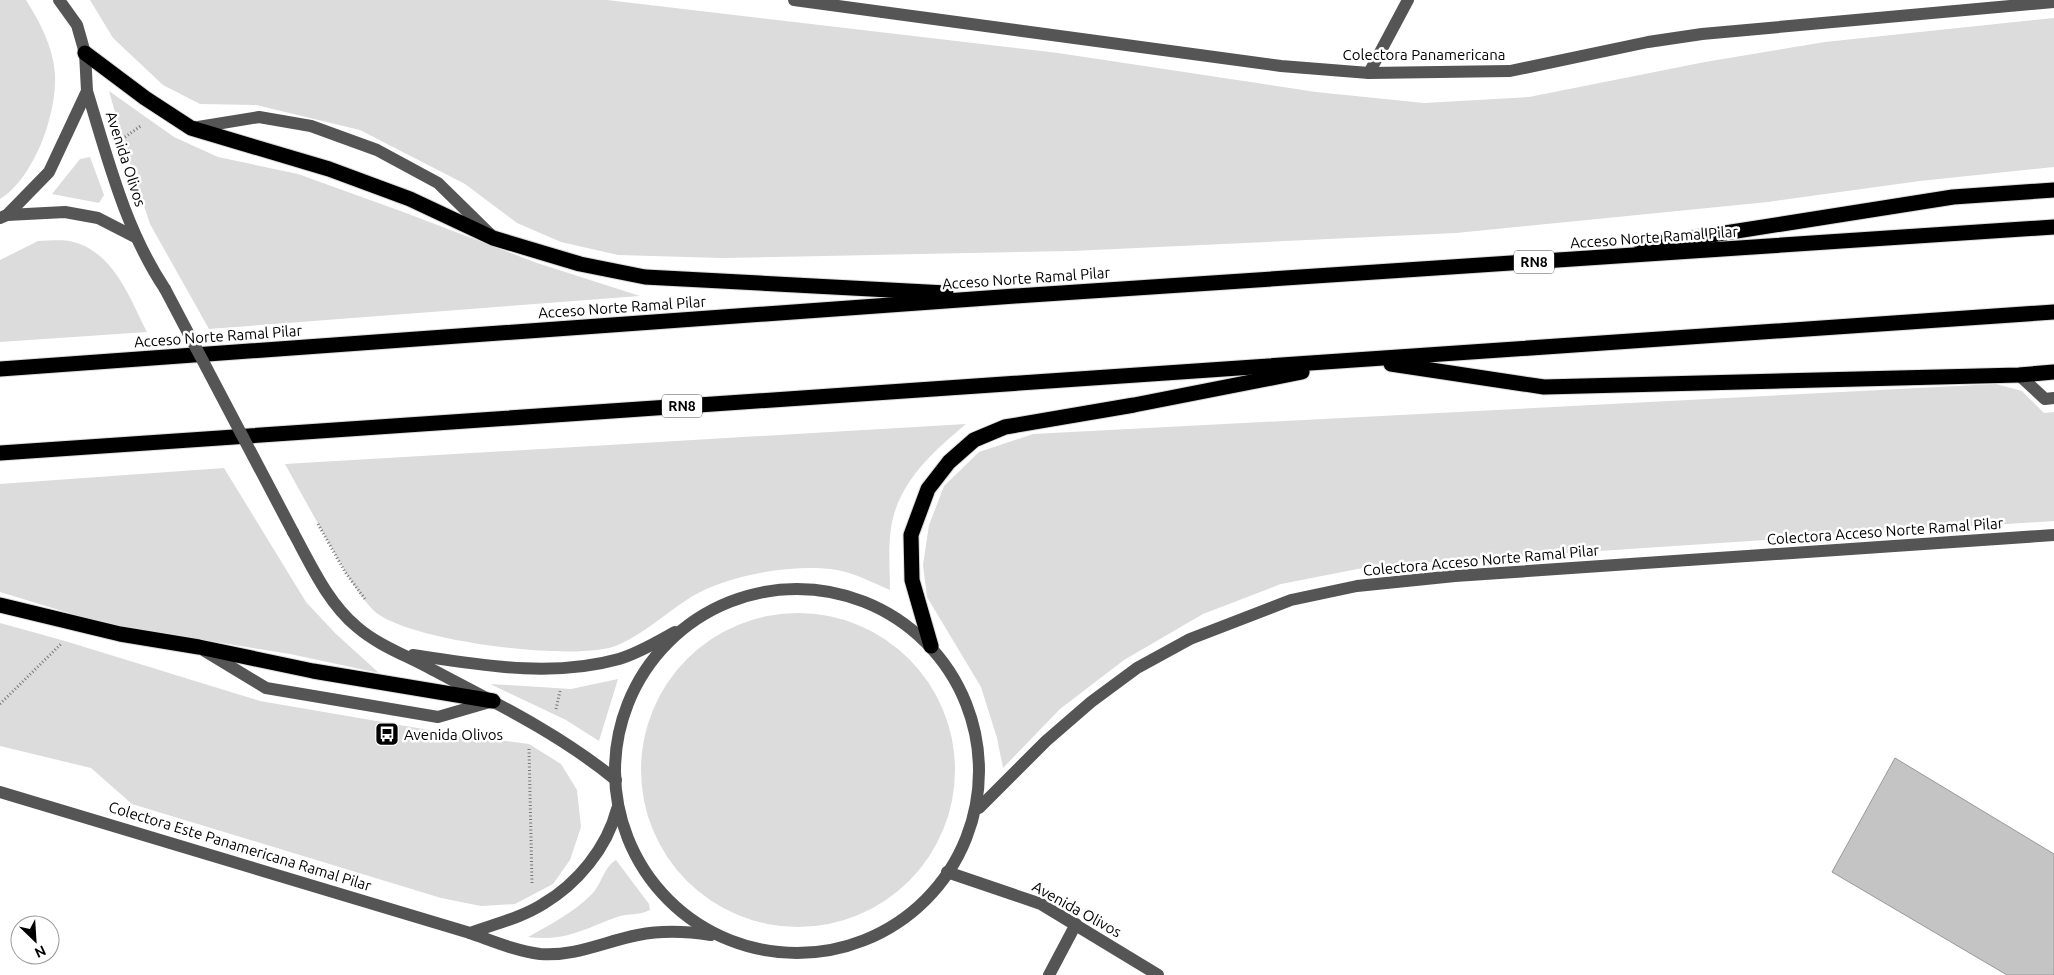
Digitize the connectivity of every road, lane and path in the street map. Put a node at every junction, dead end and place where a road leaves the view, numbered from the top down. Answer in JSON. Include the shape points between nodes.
{"nodes":[{"id":1,"x":59,"y":0,"type":"edge"},
{"id":2,"x":794,"y":0,"type":"edge"},
{"id":3,"x":1408,"y":0,"type":"edge"},
{"id":4,"x":2054,"y":2,"type":"edge"},
{"id":5,"x":86,"y":53,"type":"junction"},
{"id":6,"x":1369,"y":73,"type":"junction"},
{"id":7,"x":86,"y":91,"type":"junction"},
{"id":8,"x":191,"y":128,"type":"junction"},
{"id":9,"x":2054,"y":190,"type":"edge"},
{"id":10,"x":3,"y":217,"type":"edge"},
{"id":11,"x":2054,"y":227,"type":"edge"},
{"id":12,"x":135,"y":237,"type":"junction"},
{"id":13,"x":493,"y":238,"type":"junction"},
{"id":14,"x":1542,"y":262,"type":"junction"},
{"id":15,"x":1015,"y":296,"type":"junction"},
{"id":16,"x":2054,"y":312,"type":"edge"},
{"id":17,"x":1364,"y":360,"type":"junction"},
{"id":18,"x":0,"y":369,"type":"edge"},
{"id":19,"x":2054,"y":372,"type":"edge"},
{"id":20,"x":2019,"y":375,"type":"junction"},
{"id":21,"x":2054,"y":398,"type":"edge"},
{"id":22,"x":0,"y":453,"type":"edge"},
{"id":23,"x":2054,"y":535,"type":"edge"},
{"id":24,"x":0,"y":605,"type":"edge"},
{"id":25,"x":692,"y":622,"type":"junction"},
{"id":26,"x":65,"y":640,"type":"dead end"},
{"id":27,"x":931,"y":646,"type":"junction"},
{"id":28,"x":199,"y":647,"type":"junction"},
{"id":29,"x":404,"y":654,"type":"junction"},
{"id":30,"x":492,"y":701,"type":"junction"},
{"id":31,"x":0,"y":704,"type":"edge"},
{"id":32,"x":529,"y":744,"type":"dead end"},
{"id":33,"x":616,"y":780,"type":"junction"},
{"id":34,"x":0,"y":792,"type":"edge"},
{"id":35,"x":979,"y":808,"type":"junction"},
{"id":36,"x":617,"y":809,"type":"junction"},
{"id":37,"x":947,"y":872,"type":"junction"},
{"id":38,"x":531,"y":882,"type":"dead end"},
{"id":39,"x":1076,"y":924,"type":"junction"},
{"id":40,"x":470,"y":933,"type":"junction"},
{"id":41,"x":716,"y":935,"type":"junction"},
{"id":42,"x":1049,"y":975,"type":"edge"},
{"id":43,"x":1158,"y":975,"type":"edge"}],
"edges":[{"from":1,"to":5,"type":"street","via":[[77,25]]},
{"from":2,"to":6,"type":"street","name":"Colectora Panamericana","via":[[1281,66]]},
{"from":3,"to":6,"type":"street"},
{"from":4,"to":6,"type":"street","name":"Colectora Panamericana","via":[[1702,34],[1510,71]]},
{"from":5,"to":7,"type":"street"},
{"from":5,"to":8,"type":"highway","via":[[144,98]]},
{"from":7,"to":10,"type":"street","via":[[49,172]]},
{"from":7,"to":12,"type":"street","name":"Avenida Olivos"},
{"from":8,"to":13,"type":"highway","via":[[329,169],[410,199]]},
{"from":8,"to":13,"type":"street","via":[[260,117],[312,126],[377,150],[438,183]]},
{"from":9,"to":14,"type":"highway","via":[[1953,198]]},
{"from":10,"to":12,"type":"street","via":[[65,212],[98,218]]},
{"from":11,"to":14,"type":"highway","name":"Acceso Norte Ramal Pilar","number":"RN8"},
{"from":12,"to":29,"type":"street","name":"Avenida Olivos","bridge":true,"via":[[324,587],[356,627],[377,642]]},
{"from":13,"to":15,"type":"highway","via":[[580,264],[645,277]]},
{"from":14,"to":15,"type":"highway","name":"Acceso Norte Ramal Pilar","number":"RN8"},
{"from":15,"to":18,"type":"highway","name":"Acceso Norte Ramal Pilar","number":"RN8"},
{"from":16,"to":17,"type":"highway","number":"RN8"},
{"from":17,"to":20,"type":"highway","via":[[1544,387]]},
{"from":17,"to":22,"type":"highway","number":"RN8"},
{"from":17,"to":27,"type":"highway","via":[[1134,406],[1005,427],[974,440],[949,462],[928,489],[911,535],[912,580]]},
{"from":19,"to":20,"type":"highway"},
{"from":20,"to":21,"type":"street","via":[[2045,399]]},
{"from":23,"to":35,"type":"street","name":"Colectora Acceso Norte Ramal Pilar","via":[[1455,576],[1357,586],[1291,600],[1190,639],[1137,668],[1046,741]]},
{"from":24,"to":28,"type":"highway","via":[[120,634]]},
{"from":25,"to":27,"type":"street","via":[[728,602],[771,591],[815,589],[858,599],[889,614]]},
{"from":25,"to":29,"type":"street","name":"Avenida Olivos","via":[[621,658],[563,668],[506,668]]},
{"from":25,"to":33,"type":"street","via":[[658,654],[633,692],[619,735]]},
{"from":26,"to":31,"type":"path"},
{"from":27,"to":35,"type":"street","via":[[952,673],[967,703],[976,736]]},
{"from":28,"to":30,"type":"highway","via":[[313,671]]},
{"from":28,"to":30,"type":"street","via":[[266,688],[438,716]]},
{"from":29,"to":30,"type":"street","name":"Avenida Olivos"},
{"from":30,"to":33,"type":"street","name":"Avenida Olivos","via":[[590,758]]},
{"from":32,"to":38,"type":"path"},
{"from":33,"to":36,"type":"street"},
{"from":34,"to":40,"type":"street","name":"Colectora Este Panamericana Ramal Pilar"},
{"from":35,"to":37,"type":"street","via":[[973,826]]},
{"from":36,"to":40,"type":"street","via":[[612,830],[578,876],[543,904]]},
{"from":36,"to":41,"type":"street","via":[[632,854],[646,876],[661,895],[687,918]]},
{"from":37,"to":39,"type":"street","name":"Avenida Olivos","via":[[1041,904]]},
{"from":37,"to":41,"type":"street","via":[[908,912],[863,938],[819,950],[782,953],[748,947]]},
{"from":39,"to":42,"type":"street"},
{"from":39,"to":43,"type":"street","name":"Avenida Olivos"},
{"from":40,"to":41,"type":"street","name":"Colectora Este Panamericana Ramal Pilar","via":[[540,954],[562,953],[674,930]]}]}
